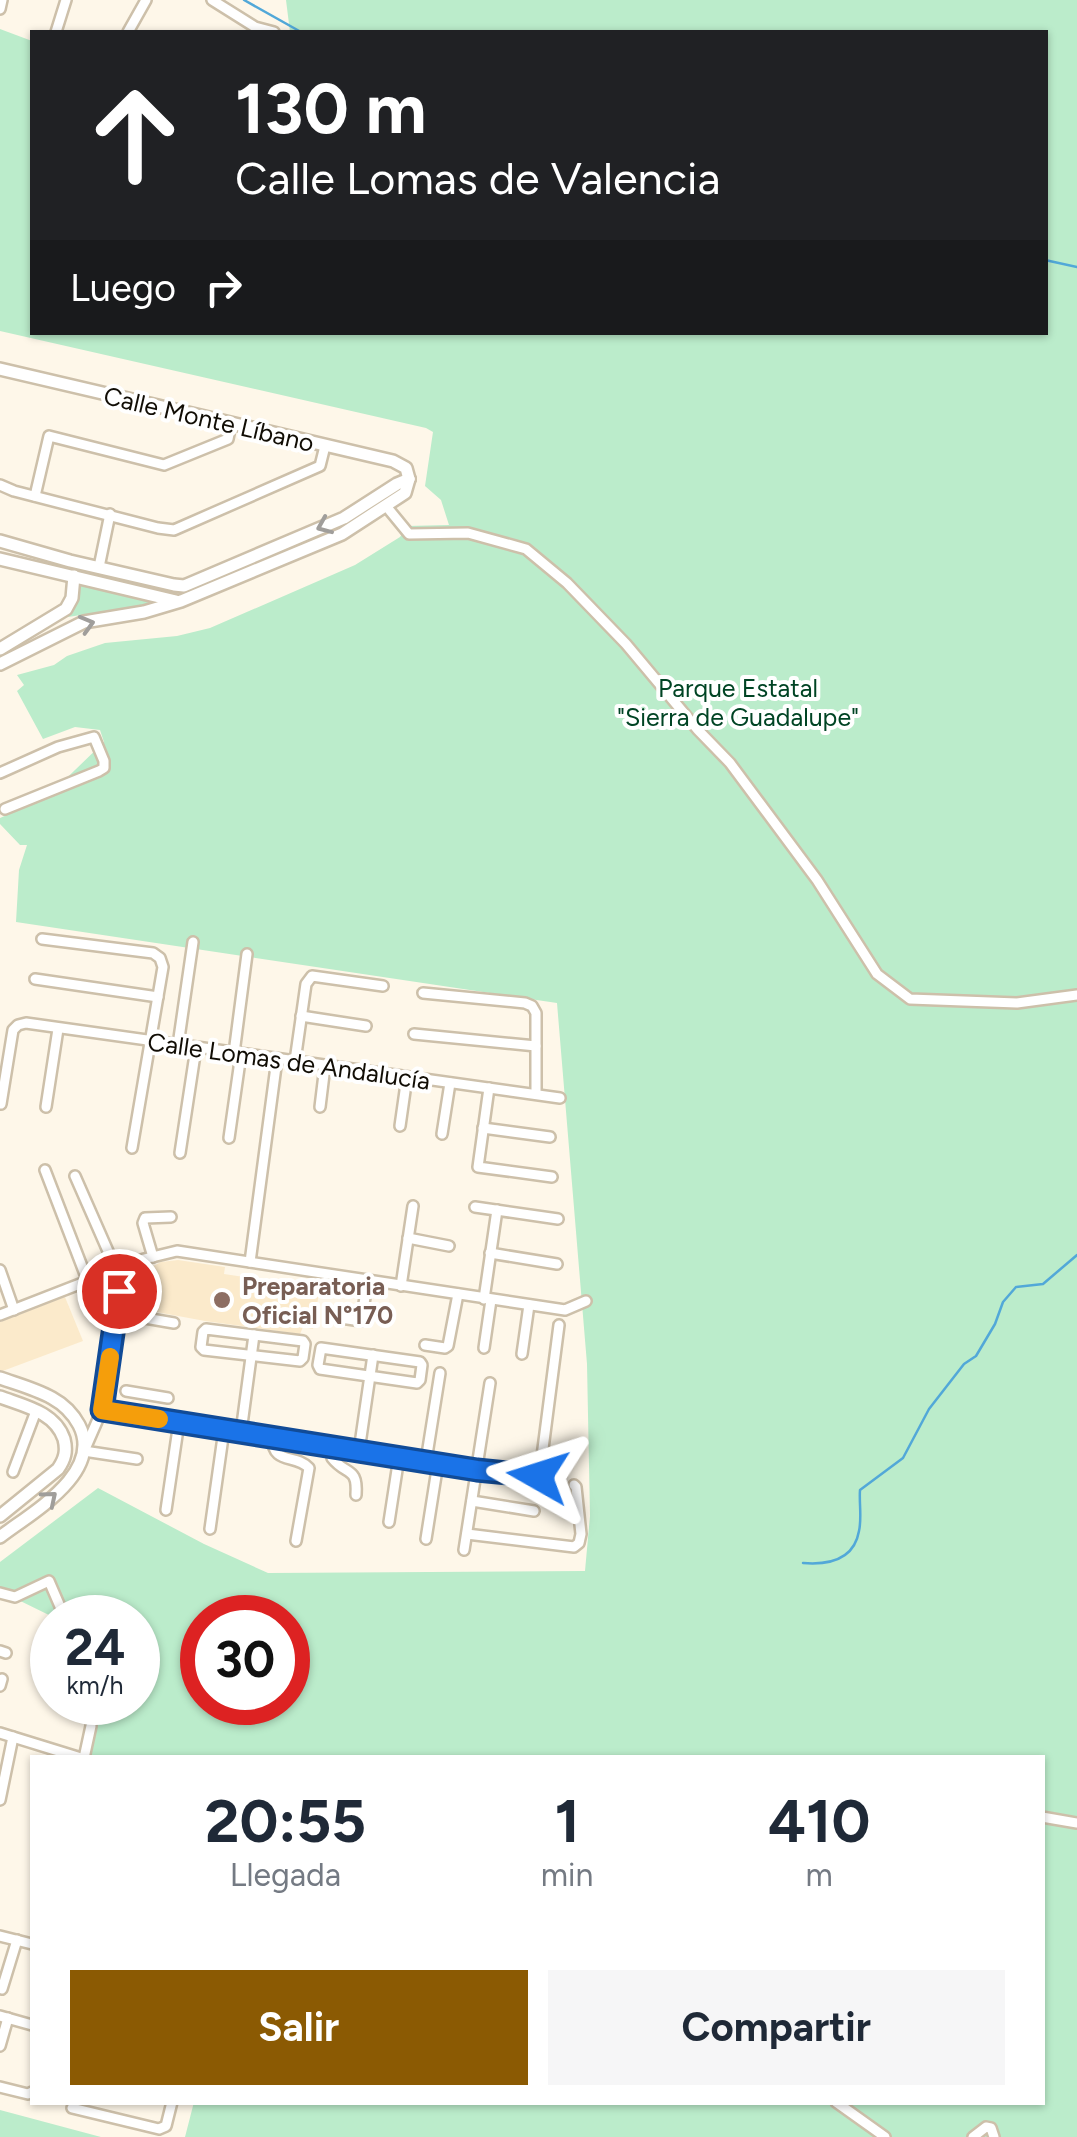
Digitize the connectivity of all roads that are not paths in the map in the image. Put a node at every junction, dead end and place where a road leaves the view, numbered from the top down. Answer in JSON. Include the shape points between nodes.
{"nodes":[{"id":1,"x":2,"y":0,"type":"edge"},
{"id":2,"x":66,"y":0,"type":"edge"},
{"id":3,"x":146,"y":0,"type":"edge"},
{"id":4,"x":212,"y":0,"type":"edge"},
{"id":5,"x":0,"y":8,"type":"edge"},
{"id":6,"x":57,"y":30,"type":"edge"},
{"id":7,"x":129,"y":30,"type":"edge"},
{"id":8,"x":266,"y":30,"type":"edge"},
{"id":9,"x":0,"y":370,"type":"edge"},
{"id":10,"x":231,"y":424,"type":"junction"},
{"id":11,"x":325,"y":446,"type":"junction"},
{"id":12,"x":409,"y":479,"type":"junction"},
{"id":13,"x":0,"y":484,"type":"edge"},
{"id":14,"x":34,"y":496,"type":"junction"},
{"id":15,"x":386,"y":506,"type":"junction"},
{"id":16,"x":110,"y":514,"type":"junction"},
{"id":17,"x":0,"y":541,"type":"edge"},
{"id":18,"x":25,"y":548,"type":"junction"},
{"id":19,"x":0,"y":559,"type":"edge"},
{"id":20,"x":21,"y":565,"type":"junction"},
{"id":21,"x":99,"y":567,"type":"junction"},
{"id":22,"x":74,"y":576,"type":"junction"},
{"id":23,"x":224,"y":576,"type":"junction"},
{"id":24,"x":180,"y":601,"type":"junction"},
{"id":25,"x":0,"y":649,"type":"edge"},
{"id":26,"x":0,"y":664,"type":"edge"},
{"id":27,"x":0,"y":773,"type":"edge"},
{"id":28,"x":5,"y":809,"type":"dead end"},
{"id":29,"x":42,"y":939,"type":"dead end"},
{"id":30,"x":193,"y":942,"type":"dead end"},
{"id":31,"x":248,"y":954,"type":"dead end"},
{"id":32,"x":35,"y":979,"type":"dead end"},
{"id":33,"x":384,"y":986,"type":"dead end"},
{"id":34,"x":423,"y":993,"type":"dead end"},
{"id":35,"x":1077,"y":995,"type":"edge"},
{"id":36,"x":158,"y":997,"type":"junction"},
{"id":37,"x":302,"y":1016,"type":"junction"},
{"id":38,"x":366,"y":1026,"type":"dead end"},
{"id":39,"x":58,"y":1029,"type":"junction"},
{"id":40,"x":414,"y":1034,"type":"dead end"},
{"id":41,"x":151,"y":1042,"type":"junction"},
{"id":42,"x":178,"y":1045,"type":"junction"},
{"id":43,"x":536,"y":1046,"type":"junction"},
{"id":44,"x":196,"y":1048,"type":"junction"},
{"id":45,"x":238,"y":1054,"type":"junction"},
{"id":46,"x":276,"y":1059,"type":"junction"},
{"id":47,"x":296,"y":1062,"type":"junction"},
{"id":48,"x":326,"y":1066,"type":"junction"},
{"id":49,"x":407,"y":1077,"type":"junction"},
{"id":50,"x":450,"y":1082,"type":"junction"},
{"id":51,"x":489,"y":1088,"type":"junction"},
{"id":52,"x":536,"y":1094,"type":"junction"},
{"id":53,"x":560,"y":1098,"type":"dead end"},
{"id":54,"x":1,"y":1104,"type":"edge"},
{"id":55,"x":46,"y":1107,"type":"dead end"},
{"id":56,"x":320,"y":1107,"type":"dead end"},
{"id":57,"x":400,"y":1126,"type":"dead end"},
{"id":58,"x":483,"y":1128,"type":"junction"},
{"id":59,"x":442,"y":1134,"type":"dead end"},
{"id":60,"x":550,"y":1137,"type":"dead end"},
{"id":61,"x":229,"y":1138,"type":"dead end"},
{"id":62,"x":132,"y":1148,"type":"dead end"},
{"id":63,"x":180,"y":1153,"type":"dead end"},
{"id":64,"x":45,"y":1170,"type":"dead end"},
{"id":65,"x":74,"y":1176,"type":"dead end"},
{"id":66,"x":552,"y":1178,"type":"dead end"},
{"id":67,"x":414,"y":1206,"type":"dead end"},
{"id":68,"x":475,"y":1207,"type":"dead end"},
{"id":69,"x":497,"y":1210,"type":"junction"},
{"id":70,"x":170,"y":1217,"type":"dead end"},
{"id":71,"x":558,"y":1218,"type":"dead end"},
{"id":72,"x":408,"y":1238,"type":"junction"},
{"id":73,"x":448,"y":1246,"type":"dead end"},
{"id":74,"x":490,"y":1253,"type":"junction"},
{"id":75,"x":152,"y":1257,"type":"junction"},
{"id":76,"x":250,"y":1262,"type":"junction"},
{"id":77,"x":556,"y":1264,"type":"dead end"},
{"id":78,"x":122,"y":1269,"type":"junction"},
{"id":79,"x":0,"y":1270,"type":"edge"},
{"id":80,"x":368,"y":1280,"type":"junction"},
{"id":81,"x":88,"y":1282,"type":"junction"},
{"id":82,"x":401,"y":1286,"type":"junction"},
{"id":83,"x":458,"y":1294,"type":"junction"},
{"id":84,"x":487,"y":1299,"type":"junction"},
{"id":85,"x":586,"y":1301,"type":"dead end"},
{"id":86,"x":530,"y":1305,"type":"junction"},
{"id":87,"x":14,"y":1310,"type":"junction"},
{"id":88,"x":116,"y":1314,"type":"junction"},
{"id":89,"x":0,"y":1316,"type":"edge"},
{"id":90,"x":334,"y":1318,"type":"dead end"},
{"id":91,"x":174,"y":1324,"type":"dead end"},
{"id":92,"x":559,"y":1325,"type":"dead end"},
{"id":93,"x":254,"y":1335,"type":"junction"},
{"id":94,"x":425,"y":1345,"type":"dead end"},
{"id":95,"x":484,"y":1348,"type":"dead end"},
{"id":96,"x":522,"y":1354,"type":"dead end"},
{"id":97,"x":252,"y":1355,"type":"junction"},
{"id":98,"x":373,"y":1356,"type":"junction"},
{"id":99,"x":440,"y":1373,"type":"dead end"},
{"id":100,"x":370,"y":1376,"type":"junction"},
{"id":101,"x":0,"y":1378,"type":"edge"},
{"id":102,"x":490,"y":1384,"type":"dead end"},
{"id":103,"x":126,"y":1391,"type":"dead end"},
{"id":104,"x":155,"y":1396,"type":"junction"},
{"id":105,"x":0,"y":1397,"type":"edge"},
{"id":106,"x":168,"y":1398,"type":"dead end"},
{"id":107,"x":102,"y":1410,"type":"junction"},
{"id":108,"x":36,"y":1411,"type":"junction"},
{"id":109,"x":152,"y":1418,"type":"junction"},
{"id":110,"x":179,"y":1422,"type":"junction"},
{"id":111,"x":224,"y":1430,"type":"junction"},
{"id":112,"x":240,"y":1432,"type":"junction"},
{"id":113,"x":272,"y":1436,"type":"junction"},
{"id":114,"x":333,"y":1447,"type":"junction"},
{"id":115,"x":85,"y":1450,"type":"junction"},
{"id":116,"x":359,"y":1451,"type":"junction"},
{"id":117,"x":399,"y":1457,"type":"junction"},
{"id":118,"x":137,"y":1458,"type":"dead end"},
{"id":119,"x":426,"y":1461,"type":"junction"},
{"id":120,"x":438,"y":1463,"type":"junction"},
{"id":121,"x":477,"y":1470,"type":"junction"},
{"id":122,"x":13,"y":1472,"type":"dead end"},
{"id":123,"x":574,"y":1484,"type":"dead end"},
{"id":124,"x":356,"y":1494,"type":"dead end"},
{"id":125,"x":472,"y":1501,"type":"junction"},
{"id":126,"x":166,"y":1510,"type":"dead end"},
{"id":127,"x":534,"y":1511,"type":"dead end"},
{"id":128,"x":0,"y":1516,"type":"edge"},
{"id":129,"x":389,"y":1522,"type":"dead end"},
{"id":130,"x":210,"y":1528,"type":"dead end"},
{"id":131,"x":467,"y":1534,"type":"junction"},
{"id":132,"x":0,"y":1537,"type":"edge"},
{"id":133,"x":426,"y":1539,"type":"dead end"},
{"id":134,"x":296,"y":1541,"type":"dead end"},
{"id":135,"x":464,"y":1550,"type":"dead end"},
{"id":136,"x":0,"y":1593,"type":"edge"},
{"id":137,"x":54,"y":1595,"type":"edge"},
{"id":138,"x":92,"y":1726,"type":"dead end"},
{"id":139,"x":0,"y":1733,"type":"edge"},
{"id":140,"x":13,"y":1737,"type":"junction"},
{"id":141,"x":55,"y":1754,"type":"edge"},
{"id":142,"x":84,"y":1755,"type":"edge"},
{"id":143,"x":0,"y":1800,"type":"edge"},
{"id":144,"x":1045,"y":1818,"type":"edge"},
{"id":145,"x":1077,"y":1823,"type":"edge"},
{"id":146,"x":0,"y":1936,"type":"edge"},
{"id":147,"x":17,"y":1940,"type":"junction"},
{"id":148,"x":30,"y":1943,"type":"edge"},
{"id":149,"x":2,"y":1988,"type":"edge"},
{"id":150,"x":4,"y":2017,"type":"edge"},
{"id":151,"x":30,"y":2024,"type":"edge"},
{"id":152,"x":0,"y":2046,"type":"edge"},
{"id":153,"x":0,"y":2087,"type":"edge"},
{"id":154,"x":30,"y":2093,"type":"edge"},
{"id":155,"x":171,"y":2105,"type":"edge"},
{"id":156,"x":840,"y":2105,"type":"edge"},
{"id":157,"x":72,"y":2108,"type":"dead end"},
{"id":158,"x":885,"y":2137,"type":"edge"},
{"id":159,"x":972,"y":2137,"type":"edge"},
{"id":160,"x":994,"y":2137,"type":"edge"}],
"edges":[{"from":1,"to":5,"type":"street"},
{"from":2,"to":6,"type":"street"},
{"from":3,"to":7,"type":"street"},
{"from":4,"to":8,"type":"street"},
{"from":9,"to":10,"type":"street","name":"Calle Monte Líbano"},
{"from":10,"to":11,"type":"street","name":"Calle Monte Líbano"},
{"from":10,"to":14,"type":"street","via":[[228,439],[164,465],[49,436]]},
{"from":11,"to":12,"type":"street","name":"Calle Monte Líbano","via":[[400,464]]},
{"from":11,"to":16,"type":"street","via":[[320,466],[174,530]]},
{"from":12,"to":15,"type":"street","via":[[405,493]]},
{"from":12,"to":23,"type":"street","one_way":true},
{"from":13,"to":14,"type":"street"},
{"from":14,"to":16,"type":"street"},
{"from":15,"to":23,"type":"street","via":[[342,534]]},
{"from":15,"to":35,"type":"street","via":[[409,534],[468,533],[526,548],[568,583],[730,763],[877,974],[910,998],[1017,1002]]},
{"from":16,"to":21,"type":"street"},
{"from":17,"to":18,"type":"street"},
{"from":18,"to":20,"type":"street"},
{"from":18,"to":21,"type":"street"},
{"from":19,"to":20,"type":"street"},
{"from":20,"to":22,"type":"street"},
{"from":21,"to":23,"type":"street","via":[[179,586]]},
{"from":22,"to":24,"type":"street"},
{"from":22,"to":25,"type":"street","via":[[66,609]]},
{"from":23,"to":24,"type":"street"},
{"from":26,"to":24,"type":"street","one_way":true,"via":[[84,622]]},
{"from":27,"to":28,"type":"street","via":[[94,738],[104,761],[104,768]]},
{"from":29,"to":36,"type":"street","via":[[152,953],[163,967]]},
{"from":30,"to":42,"type":"street"},
{"from":31,"to":45,"type":"street"},
{"from":32,"to":36,"type":"street"},
{"from":33,"to":37,"type":"street","via":[[312,976]]},
{"from":34,"to":43,"type":"street","via":[[532,1006]]},
{"from":36,"to":41,"type":"street"},
{"from":37,"to":38,"type":"street"},
{"from":37,"to":47,"type":"street"},
{"from":39,"to":41,"type":"street","name":"Calle Lomas de Andalucía"},
{"from":39,"to":54,"type":"street","name":"Calle Lomas de Andalucía","via":[[26,1024],[13,1030]]},
{"from":39,"to":55,"type":"street"},
{"from":40,"to":43,"type":"street"},
{"from":41,"to":42,"type":"street","name":"Calle Lomas de Andalucía"},
{"from":41,"to":62,"type":"street"},
{"from":42,"to":44,"type":"street","name":"Calle Lomas de Andalucía"},
{"from":43,"to":52,"type":"street"},
{"from":44,"to":45,"type":"street","name":"Calle Lomas de Andalucía"},
{"from":44,"to":63,"type":"street"},
{"from":45,"to":46,"type":"street","name":"Calle Lomas de Andalucía"},
{"from":45,"to":61,"type":"street"},
{"from":46,"to":47,"type":"street","name":"Calle Lomas de Andalucía"},
{"from":46,"to":76,"type":"street"},
{"from":47,"to":48,"type":"street","name":"Calle Lomas de Andalucía"},
{"from":48,"to":49,"type":"street","name":"Calle Lomas de Andalucía"},
{"from":48,"to":56,"type":"street"},
{"from":49,"to":50,"type":"street","name":"Calle Lomas de Andalucía"},
{"from":49,"to":57,"type":"street"},
{"from":50,"to":51,"type":"street","name":"Calle Lomas de Andalucía"},
{"from":50,"to":59,"type":"street"},
{"from":51,"to":52,"type":"street","name":"Calle Lomas de Andalucía"},
{"from":51,"to":58,"type":"street"},
{"from":52,"to":53,"type":"street","name":"Calle Lomas de Andalucía"},
{"from":58,"to":60,"type":"street"},
{"from":58,"to":66,"type":"street","via":[[480,1168]]},
{"from":64,"to":81,"type":"street"},
{"from":65,"to":78,"type":"street"},
{"from":67,"to":72,"type":"street"},
{"from":68,"to":69,"type":"street"},
{"from":69,"to":71,"type":"street"},
{"from":69,"to":74,"type":"street"},
{"from":70,"to":75,"type":"street","via":[[142,1223]]},
{"from":72,"to":73,"type":"street"},
{"from":72,"to":82,"type":"street"},
{"from":74,"to":77,"type":"street"},
{"from":74,"to":84,"type":"street"},
{"from":75,"to":76,"type":"street","via":[[177,1251]]},
{"from":75,"to":78,"type":"street"},
{"from":76,"to":80,"type":"street"},
{"from":78,"to":81,"type":"street"},
{"from":78,"to":88,"type":"street"},
{"from":79,"to":87,"type":"street"},
{"from":80,"to":82,"type":"street"},
{"from":80,"to":90,"type":"street","via":[[361,1321]]},
{"from":81,"to":87,"type":"street"},
{"from":82,"to":83,"type":"street"},
{"from":83,"to":84,"type":"street"},
{"from":83,"to":94,"type":"street","via":[[448,1346]]},
{"from":84,"to":86,"type":"street"},
{"from":84,"to":95,"type":"street"},
{"from":85,"to":86,"type":"street","via":[[565,1310]]},
{"from":86,"to":96,"type":"street"},
{"from":87,"to":89,"type":"street"},
{"from":88,"to":91,"type":"street"},
{"from":88,"to":107,"type":"street"},
{"from":92,"to":121,"type":"street","via":[[538,1476]]},
{"from":93,"to":97,"type":"street"},
{"from":93,"to":97,"type":"street","via":[[206,1330],[202,1347]]},
{"from":93,"to":97,"type":"street","via":[[305,1344],[300,1361]]},
{"from":97,"to":112,"type":"street"},
{"from":98,"to":100,"type":"street"},
{"from":98,"to":100,"type":"street","via":[[422,1363],[420,1380]]},
{"from":98,"to":100,"type":"street","via":[[320,1350],[320,1369]]},
{"from":99,"to":119,"type":"street"},
{"from":100,"to":116,"type":"street"},
{"from":101,"to":115,"type":"street","via":[[66,1408]]},
{"from":102,"to":121,"type":"street"},
{"from":103,"to":104,"type":"street"},
{"from":104,"to":106,"type":"street"},
{"from":104,"to":109,"type":"street"},
{"from":105,"to":108,"type":"street"},
{"from":107,"to":109,"type":"street"},
{"from":107,"to":115,"type":"street"},
{"from":108,"to":122,"type":"street"},
{"from":108,"to":128,"type":"street","via":[[62,1433],[64,1460]]},
{"from":109,"to":110,"type":"street"},
{"from":110,"to":111,"type":"street"},
{"from":110,"to":126,"type":"street"},
{"from":111,"to":112,"type":"street"},
{"from":111,"to":130,"type":"street"},
{"from":112,"to":113,"type":"street"},
{"from":113,"to":114,"type":"street"},
{"from":113,"to":134,"type":"street","via":[[281,1458],[308,1468]]},
{"from":114,"to":116,"type":"street"},
{"from":114,"to":124,"type":"street","via":[[332,1458],[355,1474]]},
{"from":115,"to":118,"type":"street"},
{"from":132,"to":115,"type":"street","one_way":true,"via":[[71,1480]]},
{"from":116,"to":117,"type":"street"},
{"from":117,"to":119,"type":"street"},
{"from":117,"to":129,"type":"street"},
{"from":119,"to":120,"type":"street"},
{"from":120,"to":121,"type":"street"},
{"from":120,"to":133,"type":"street"},
{"from":121,"to":125,"type":"street"},
{"from":123,"to":131,"type":"street","via":[[581,1534],[574,1547]]},
{"from":125,"to":127,"type":"street"},
{"from":125,"to":131,"type":"street"},
{"from":131,"to":135,"type":"street"},
{"from":136,"to":137,"type":"street","via":[[15,1597],[48,1581]]},
{"from":138,"to":142,"type":"street"},
{"from":139,"to":140,"type":"street"},
{"from":140,"to":141,"type":"street"},
{"from":140,"to":143,"type":"street"},
{"from":144,"to":145,"type":"street"},
{"from":146,"to":147,"type":"street"},
{"from":147,"to":148,"type":"street"},
{"from":147,"to":149,"type":"street"},
{"from":150,"to":151,"type":"street"},
{"from":150,"to":152,"type":"street"},
{"from":153,"to":154,"type":"street"},
{"from":155,"to":157,"type":"street","via":[[163,2129]]},
{"from":156,"to":158,"type":"street"},
{"from":159,"to":160,"type":"street","via":[[986,2127]]}]}
